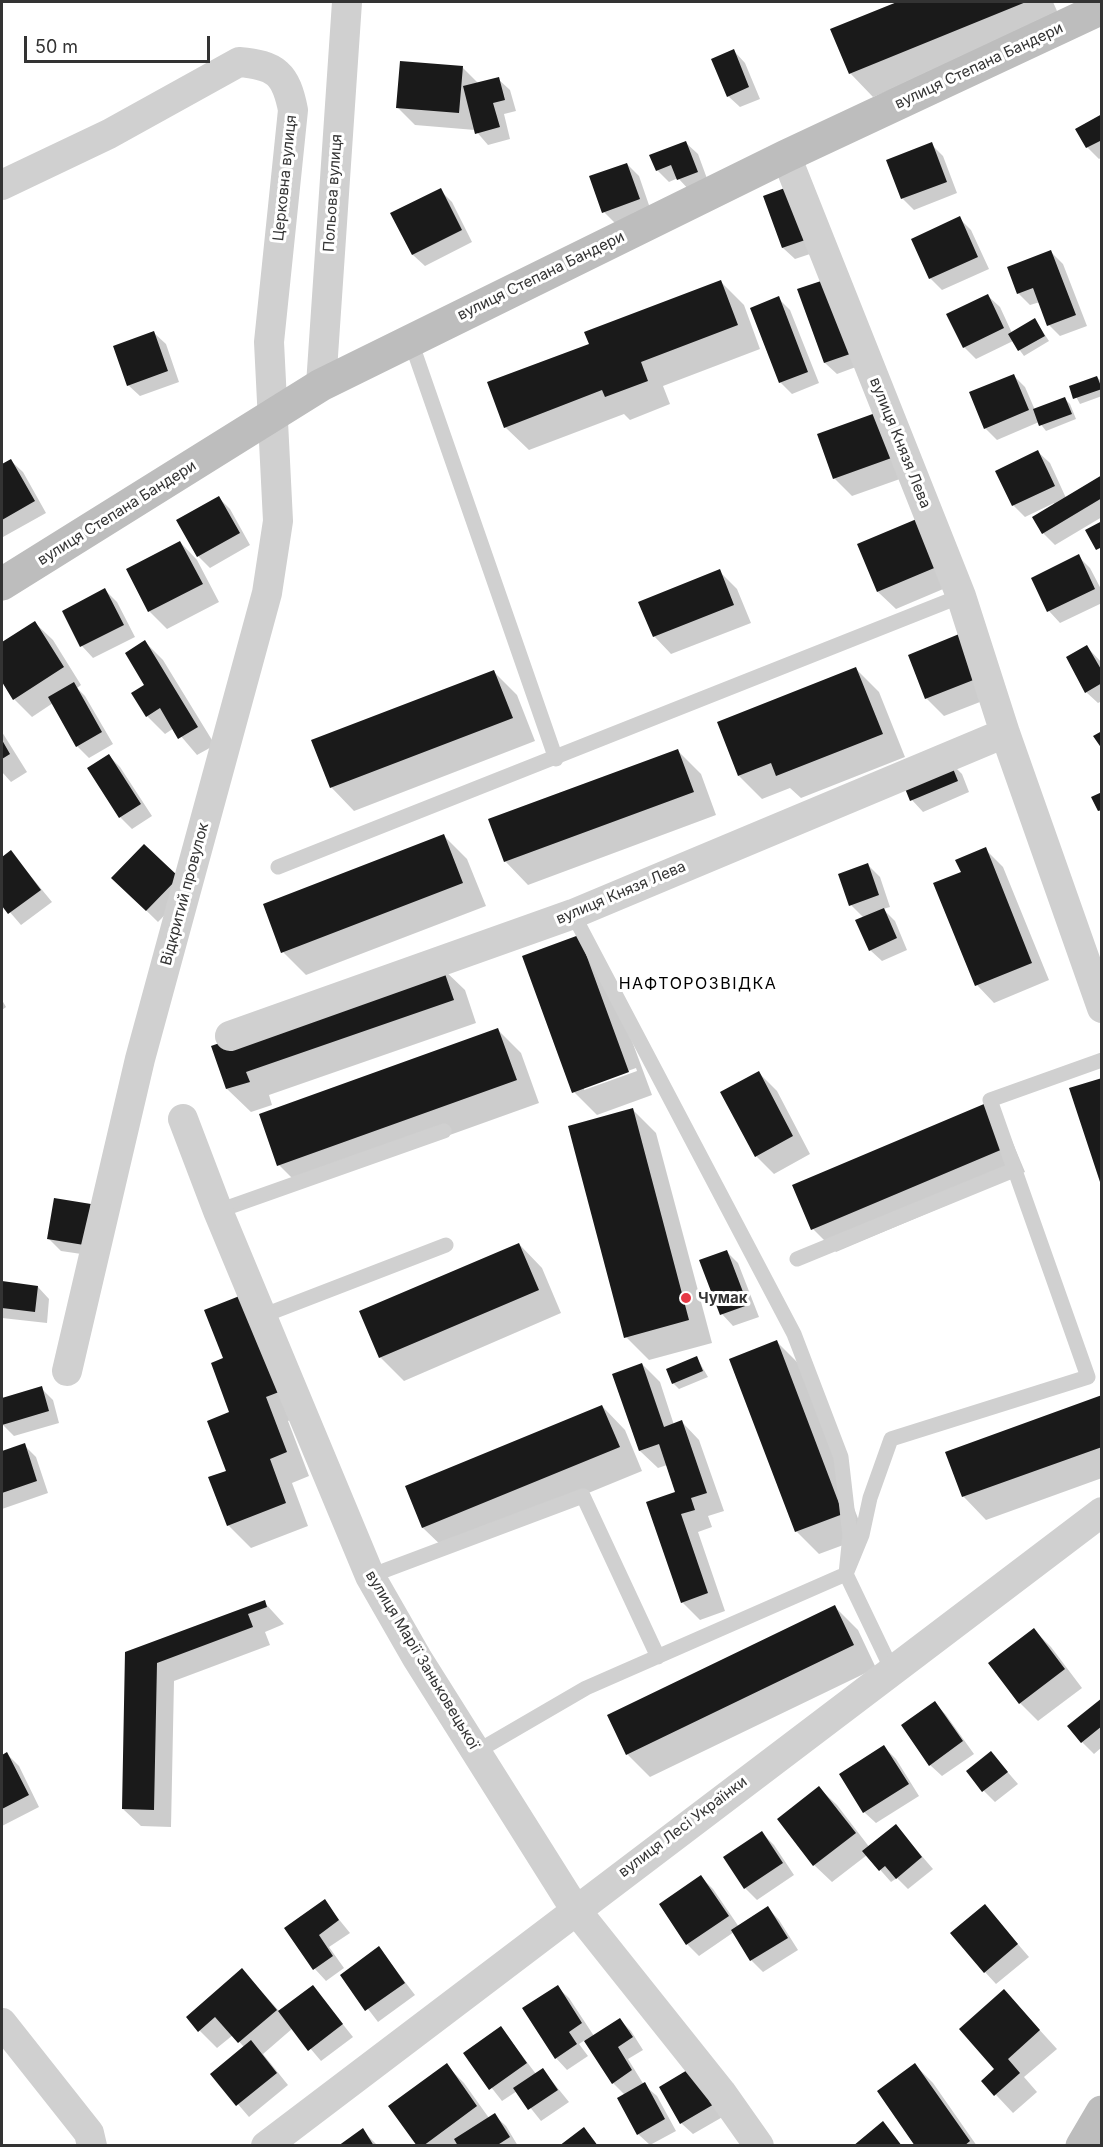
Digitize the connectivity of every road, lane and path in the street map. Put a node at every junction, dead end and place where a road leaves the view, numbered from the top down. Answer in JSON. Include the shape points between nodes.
{"nodes":[{"id":1,"x":347,"y":2,"type":"edge"},
{"id":2,"x":1101,"y":8,"type":"edge"},
{"id":3,"x":786,"y":156,"type":"junction"},
{"id":4,"x":2,"y":185,"type":"edge"},
{"id":5,"x":410,"y":339,"type":"junction"},
{"id":6,"x":321,"y":384,"type":"junction"},
{"id":7,"x":274,"y":415,"type":"junction"},
{"id":8,"x":2,"y":584,"type":"edge"},
{"id":9,"x":961,"y":596,"type":"junction"},
{"id":10,"x":1005,"y":732,"type":"junction"},
{"id":11,"x":556,"y":759,"type":"junction"},
{"id":12,"x":278,"y":867,"type":"dead end"},
{"id":13,"x":573,"y":914,"type":"junction"},
{"id":14,"x":1101,"y":1008,"type":"edge"},
{"id":15,"x":230,"y":1036,"type":"dead end"},
{"id":16,"x":1101,"y":1060,"type":"edge"},
{"id":17,"x":183,"y":1119,"type":"dead end"},
{"id":18,"x":444,"y":1131,"type":"dead end"},
{"id":19,"x":1014,"y":1170,"type":"junction"},
{"id":20,"x":218,"y":1211,"type":"junction"},
{"id":21,"x":446,"y":1245,"type":"dead end"},
{"id":22,"x":797,"y":1259,"type":"dead end"},
{"id":23,"x":262,"y":1316,"type":"junction"},
{"id":24,"x":67,"y":1371,"type":"dead end"},
{"id":25,"x":1101,"y":1512,"type":"edge"},
{"id":26,"x":846,"y":1574,"type":"junction"},
{"id":27,"x":370,"y":1576,"type":"junction"},
{"id":28,"x":658,"y":1657,"type":"junction"},
{"id":29,"x":892,"y":1670,"type":"junction"},
{"id":30,"x":476,"y":1752,"type":"junction"},
{"id":31,"x":575,"y":1909,"type":"junction"},
{"id":32,"x":2,"y":2023,"type":"edge"},
{"id":33,"x":1101,"y":2112,"type":"edge"},
{"id":34,"x":91,"y":2139,"type":"edge"},
{"id":35,"x":266,"y":2145,"type":"edge"},
{"id":36,"x":759,"y":2145,"type":"edge"},
{"id":37,"x":1082,"y":2145,"type":"edge"}],
"edges":[{"from":1,"to":6,"type":"street","name":"Польова вулиця"},
{"from":2,"to":3,"type":"street","name":"вулиця Степана Бандери"},
{"from":3,"to":5,"type":"street","name":"вулиця Степана Бандери"},
{"from":3,"to":9,"type":"street","name":"вулиця Князя Лева"},
{"from":4,"to":7,"type":"street","name":"Церковна вулиця","via":[[108,134],[239,62],[263,64],[279,73],[289,90],[293,110],[269,342]]},
{"from":5,"to":6,"type":"street","name":"вулиця Степана Бандери"},
{"from":5,"to":11,"type":"lane"},
{"from":6,"to":7,"type":"street","name":"вулиця Степана Бандери"},
{"from":7,"to":8,"type":"street","name":"вулиця Степана Бандери"},
{"from":7,"to":24,"type":"street","name":"Відкритий провулок","via":[[278,521],[267,593],[140,1059]]},
{"from":9,"to":10,"type":"street","name":"вулиця Князя Лева"},
{"from":9,"to":11,"type":"lane"},
{"from":10,"to":13,"type":"street","name":"вулиця Князя Лева"},
{"from":10,"to":14,"type":"street","name":"вулиця Князя Лева"},
{"from":11,"to":12,"type":"lane"},
{"from":13,"to":15,"type":"street","name":"вулиця Князя Лева"},
{"from":13,"to":26,"type":"lane","via":[[794,1334],[841,1457],[850,1535]]},
{"from":16,"to":19,"type":"lane","via":[[990,1100]]},
{"from":17,"to":20,"type":"street","name":"вулиця Марії Заньковецької"},
{"from":18,"to":20,"type":"lane"},
{"from":19,"to":22,"type":"lane"},
{"from":19,"to":26,"type":"lane","via":[[1088,1377],[891,1440],[870,1498],[859,1545]]},
{"from":20,"to":23,"type":"street","name":"вулиця Марії Заньковецької"},
{"from":21,"to":23,"type":"lane"},
{"from":23,"to":27,"type":"street","name":"вулиця Марії Заньковецької"},
{"from":25,"to":29,"type":"street","name":"вулиця Лесі Українки"},
{"from":26,"to":28,"type":"lane"},
{"from":26,"to":29,"type":"lane"},
{"from":27,"to":28,"type":"lane","via":[[583,1496]]},
{"from":27,"to":30,"type":"street","name":"вулиця Марії Заньковецької"},
{"from":28,"to":30,"type":"lane","via":[[586,1688]]},
{"from":29,"to":31,"type":"street","name":"вулиця Лесі Українки"},
{"from":30,"to":31,"type":"street","name":"вулиця Марії Заньковецької"},
{"from":31,"to":35,"type":"street","name":"вулиця Лесі Українки"},
{"from":31,"to":36,"type":"street","name":"вулиця Марії Заньковецької"},
{"from":32,"to":34,"type":"street"},
{"from":33,"to":37,"type":"street"}]}
